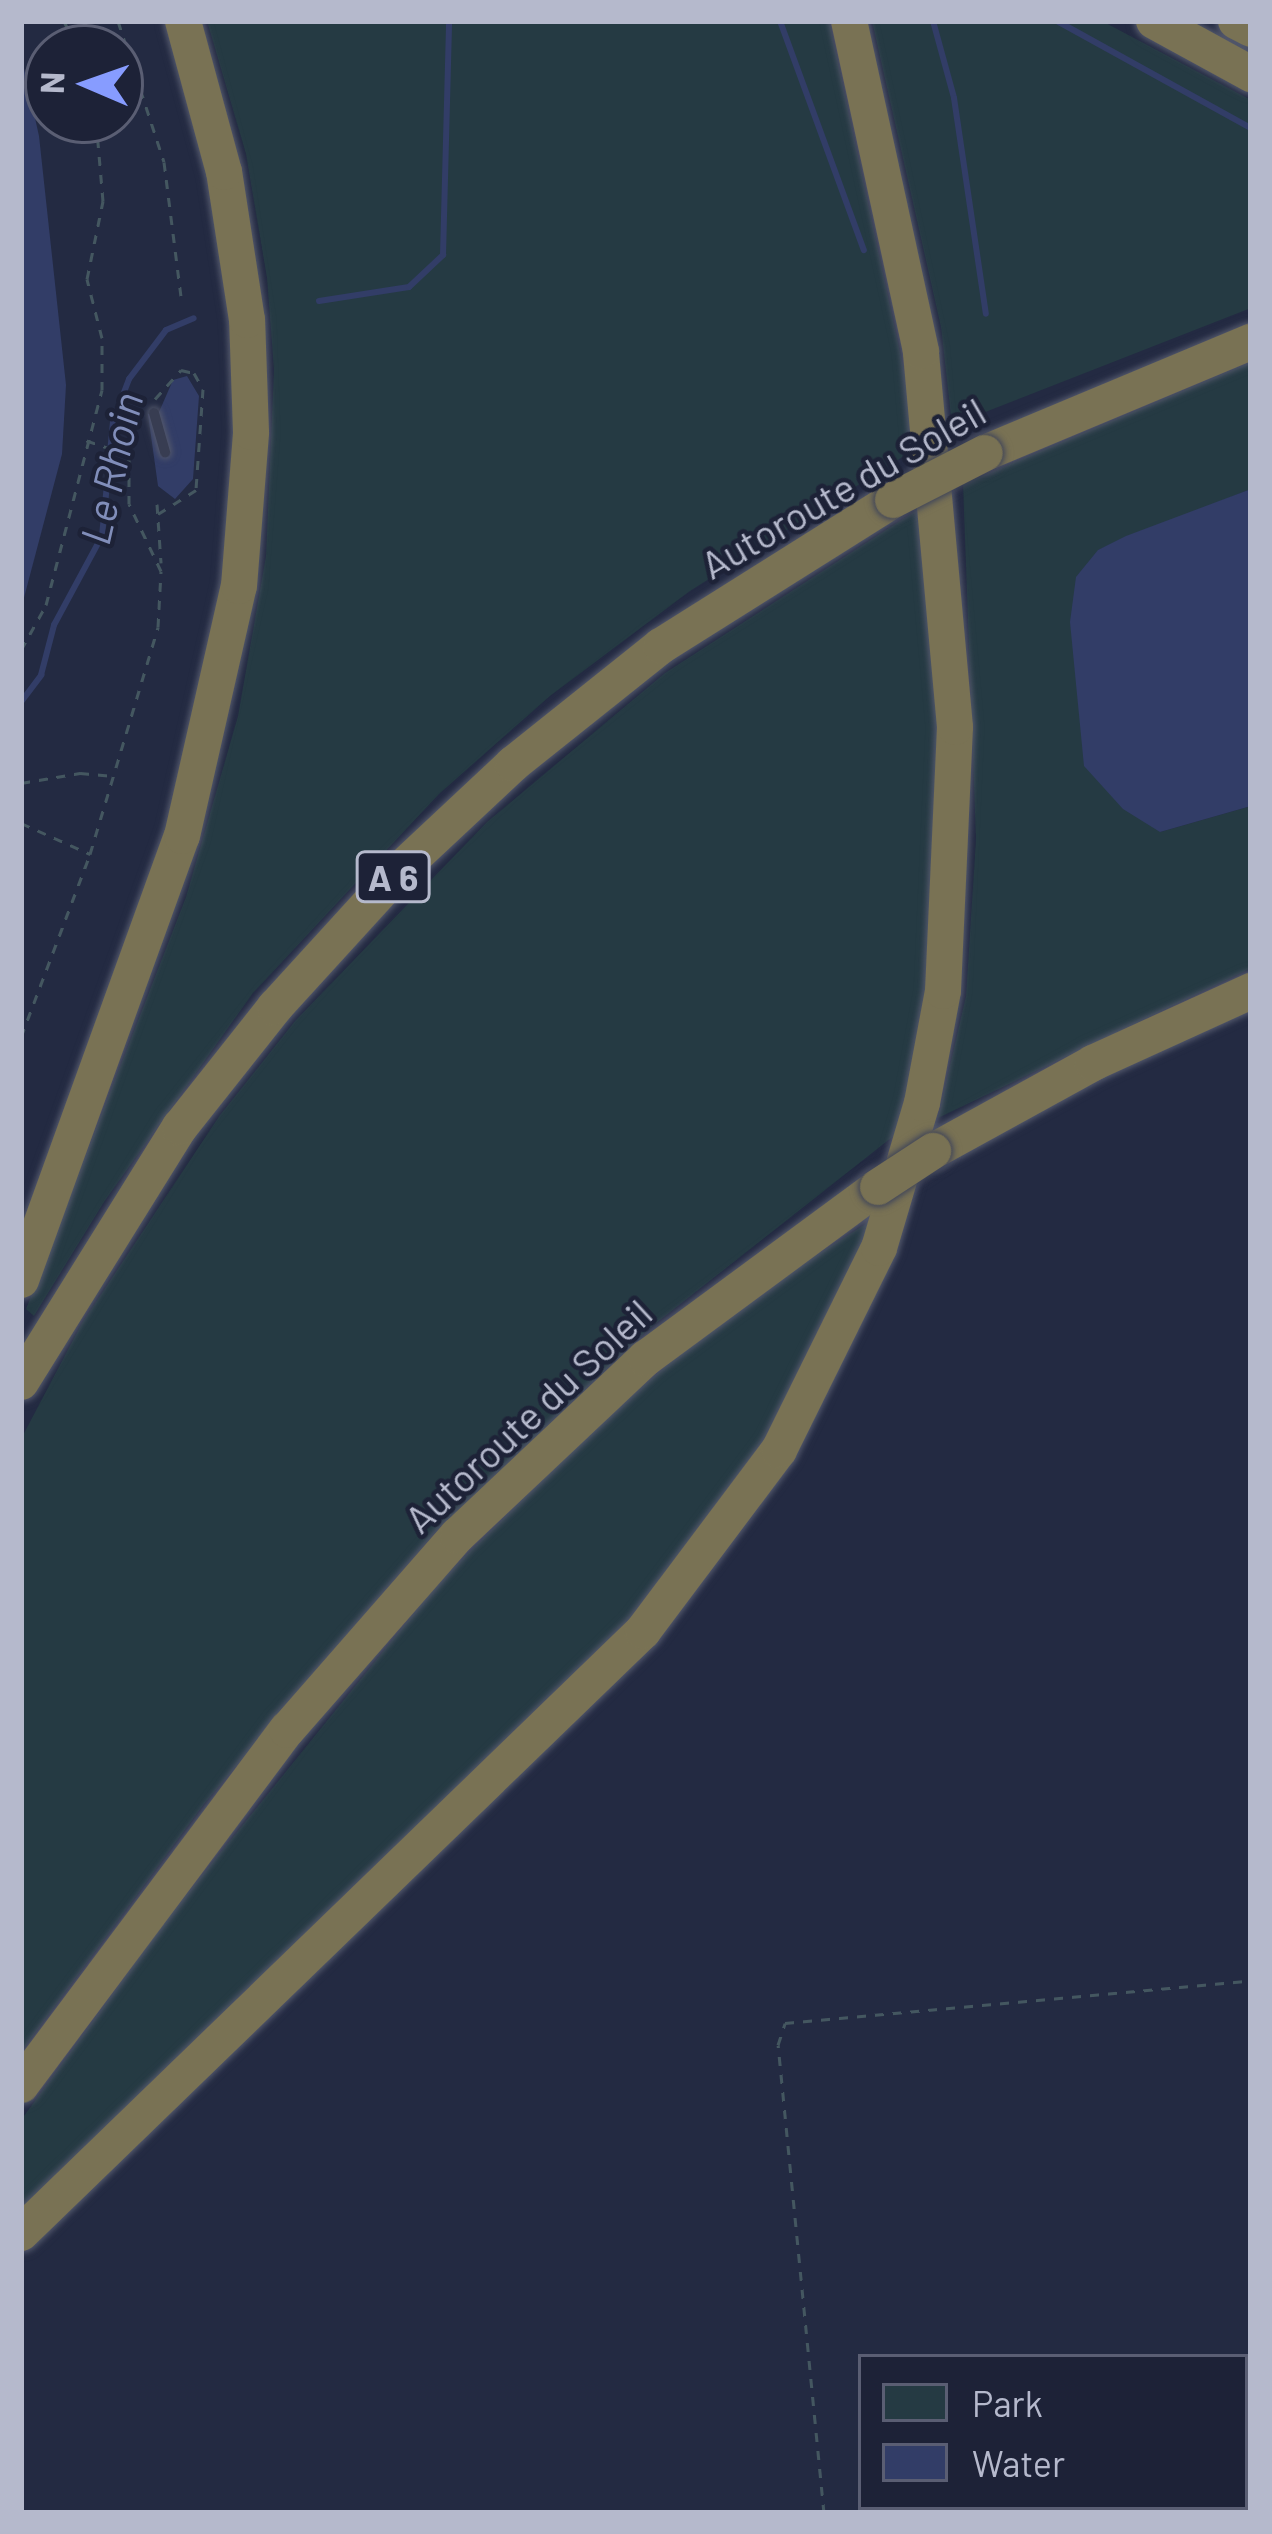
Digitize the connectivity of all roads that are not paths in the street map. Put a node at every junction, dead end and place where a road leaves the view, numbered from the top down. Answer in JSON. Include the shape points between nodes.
{"nodes":[{"id":1,"x":183,"y":21,"type":"edge"},
{"id":2,"x":849,"y":21,"type":"edge"},
{"id":3,"x":1154,"y":21,"type":"edge"},
{"id":4,"x":1236,"y":21,"type":"edge"},
{"id":5,"x":1251,"y":29,"type":"edge"},
{"id":6,"x":1251,"y":74,"type":"edge"},
{"id":7,"x":1251,"y":342,"type":"edge"},
{"id":8,"x":154,"y":413,"type":"road end"},
{"id":9,"x":165,"y":452,"type":"dead end"},
{"id":10,"x":1251,"y":992,"type":"edge"},
{"id":11,"x":21,"y":1280,"type":"edge"},
{"id":12,"x":21,"y":1382,"type":"edge"},
{"id":13,"x":21,"y":2085,"type":"edge"},
{"id":14,"x":21,"y":2234,"type":"edge"}],
"edges":[{"from":1,"to":11,"type":"highway","via":[[224,172],[247,320],[250,432],[239,586],[182,836]]},
{"from":2,"to":14,"type":"highway","via":[[922,351],[955,727],[943,991],[917,1122],[879,1247],[779,1450],[644,1631]]},
{"from":3,"to":6,"type":"highway"},
{"from":4,"to":5,"type":"highway"},
{"from":7,"to":12,"type":"highway","name":"Autoroute du Soleil","number":"A 6","bridge":true,"via":[[893,500],[631,668],[402,868],[191,1112]]},
{"from":8,"to":9,"type":"lane"},
{"from":10,"to":13,"type":"highway","name":"Autoroute du Soleil","bridge":true,"via":[[1093,1064],[933,1151],[618,1382],[432,1562],[276,1744]]}]}
